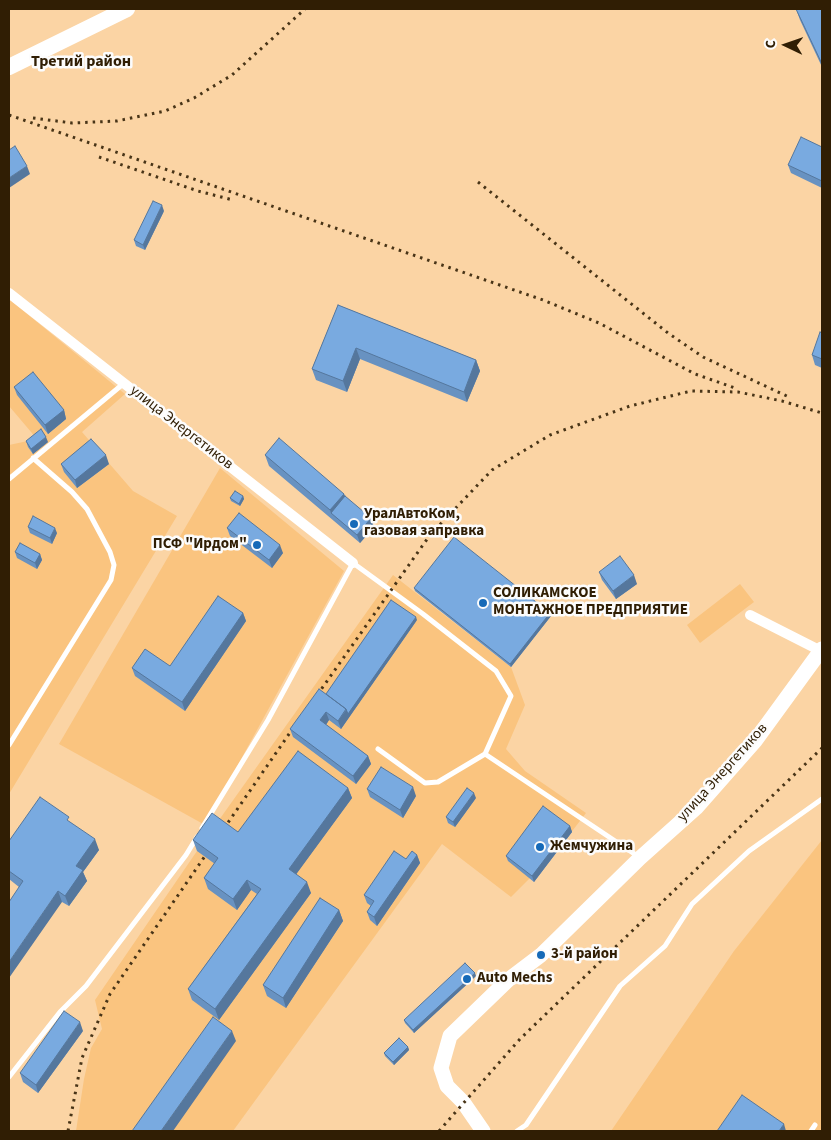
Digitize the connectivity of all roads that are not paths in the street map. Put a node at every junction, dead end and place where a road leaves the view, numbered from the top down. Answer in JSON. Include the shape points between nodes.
{"nodes":[{"id":1,"x":127,"y":9,"type":"edge"},
{"id":2,"x":9,"y":66,"type":"edge"},
{"id":3,"x":9,"y":293,"type":"edge"},
{"id":4,"x":123,"y":384,"type":"junction"},
{"id":5,"x":34,"y":458,"type":"junction"},
{"id":6,"x":9,"y":479,"type":"edge"},
{"id":7,"x":353,"y":563,"type":"junction"},
{"id":8,"x":750,"y":615,"type":"dead end"},
{"id":9,"x":822,"y":650,"type":"edge"},
{"id":10,"x":9,"y":745,"type":"edge"},
{"id":11,"x":378,"y":749,"type":"dead end"},
{"id":12,"x":484,"y":754,"type":"junction"},
{"id":13,"x":822,"y":799,"type":"edge"},
{"id":14,"x":640,"y":858,"type":"junction"},
{"id":15,"x":9,"y":1077,"type":"edge"},
{"id":16,"x":815,"y":1125,"type":"dead end"},
{"id":17,"x":483,"y":1131,"type":"edge"},
{"id":18,"x":517,"y":1131,"type":"edge"},
{"id":19,"x":811,"y":1131,"type":"edge"}],
"edges":[{"from":1,"to":2,"type":"main road"},
{"from":3,"to":4,"type":"street","name":"улица Энергетиков"},
{"from":4,"to":5,"type":"lane"},
{"from":4,"to":7,"type":"street","name":"улица Энергетиков"},
{"from":5,"to":6,"type":"lane"},
{"from":5,"to":10,"type":"lane","via":[[87,509],[114,565],[111,580]]},
{"from":7,"to":12,"type":"lane","via":[[496,671],[511,696]]},
{"from":7,"to":15,"type":"lane","via":[[268,720],[186,855],[86,986],[60,1012]]},
{"from":8,"to":9,"type":"street"},
{"from":9,"to":14,"type":"street","name":"улица Энергетиков","via":[[755,742],[696,808]]},
{"from":11,"to":12,"type":"lane","via":[[425,783],[438,782]]},
{"from":12,"to":14,"type":"lane"},
{"from":13,"to":18,"type":"lane","via":[[749,851],[692,904],[666,946],[620,986],[526,1125]]},
{"from":14,"to":17,"type":"street","name":"улица Энергетиков","via":[[541,956],[508,980],[450,1036],[441,1068],[447,1086]]},
{"from":16,"to":19,"type":"lane"}]}
